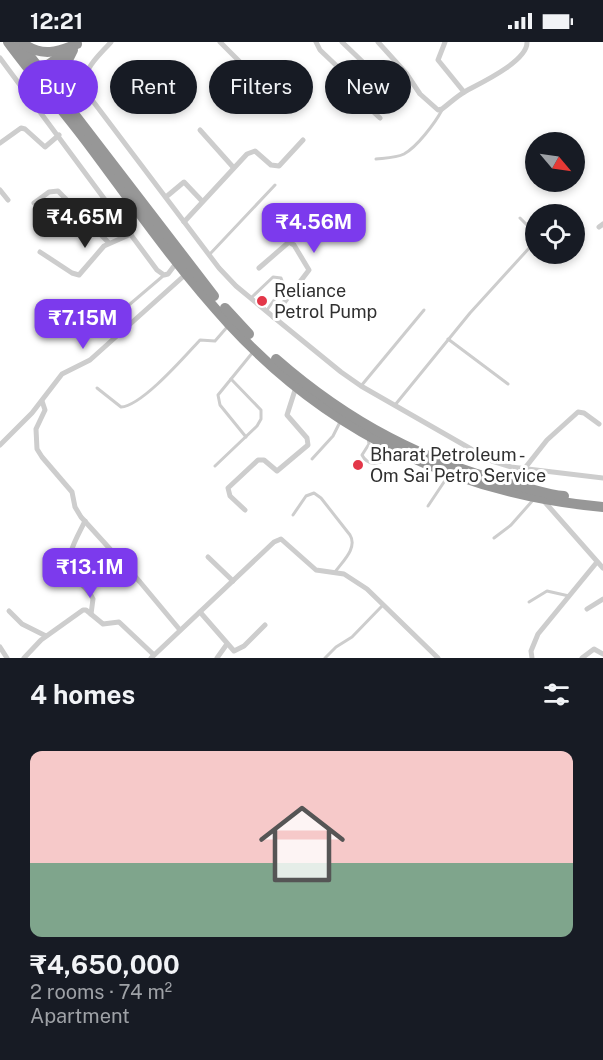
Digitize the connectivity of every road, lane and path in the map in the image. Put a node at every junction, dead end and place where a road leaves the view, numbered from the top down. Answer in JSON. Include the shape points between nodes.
{"nodes":[{"id":1,"x":8,"y":42,"type":"edge"},
{"id":2,"x":20,"y":42,"type":"edge"},
{"id":3,"x":111,"y":42,"type":"edge"},
{"id":4,"x":220,"y":42,"type":"edge"},
{"id":5,"x":308,"y":42,"type":"edge"},
{"id":6,"x":342,"y":42,"type":"edge"},
{"id":7,"x":378,"y":42,"type":"edge"},
{"id":8,"x":445,"y":42,"type":"edge"},
{"id":9,"x":527,"y":42,"type":"edge"},
{"id":10,"x":78,"y":43,"type":"edge"},
{"id":11,"x":316,"y":44,"type":"edge"},
{"id":12,"x":0,"y":58,"type":"edge"},
{"id":13,"x":24,"y":60,"type":"edge"},
{"id":14,"x":30,"y":60,"type":"edge"},
{"id":15,"x":58,"y":60,"type":"edge"},
{"id":16,"x":68,"y":60,"type":"edge"},
{"id":17,"x":238,"y":60,"type":"edge"},
{"id":18,"x":361,"y":60,"type":"edge"},
{"id":19,"x":464,"y":92,"type":"junction"},
{"id":20,"x":442,"y":109,"type":"junction"},
{"id":21,"x":67,"y":114,"type":"edge"},
{"id":22,"x":76,"y":114,"type":"edge"},
{"id":23,"x":380,"y":118,"type":"dead end"},
{"id":24,"x":200,"y":130,"type":"dead end"},
{"id":25,"x":59,"y":135,"type":"junction"},
{"id":26,"x":303,"y":140,"type":"dead end"},
{"id":27,"x":0,"y":143,"type":"edge"},
{"id":28,"x":376,"y":159,"type":"dead end"},
{"id":29,"x":233,"y":168,"type":"junction"},
{"id":30,"x":275,"y":185,"type":"dead end"},
{"id":31,"x":0,"y":190,"type":"edge"},
{"id":32,"x":166,"y":197,"type":"junction"},
{"id":33,"x":8,"y":200,"type":"dead end"},
{"id":34,"x":202,"y":201,"type":"junction"},
{"id":35,"x":34,"y":203,"type":"dead end"},
{"id":36,"x":520,"y":218,"type":"dead end"},
{"id":37,"x":184,"y":222,"type":"junction"},
{"id":38,"x":131,"y":234,"type":"junction"},
{"id":39,"x":109,"y":243,"type":"junction"},
{"id":40,"x":40,"y":252,"type":"dead end"},
{"id":41,"x":209,"y":255,"type":"junction"},
{"id":42,"x":177,"y":262,"type":"junction"},
{"id":43,"x":259,"y":268,"type":"dead end"},
{"id":44,"x":186,"y":274,"type":"junction"},
{"id":45,"x":164,"y":275,"type":"junction"},
{"id":46,"x":250,"y":298,"type":"junction"},
{"id":47,"x":424,"y":310,"type":"dead end"},
{"id":48,"x":266,"y":311,"type":"junction"},
{"id":49,"x":116,"y":316,"type":"dead end"},
{"id":50,"x":273,"y":317,"type":"junction"},
{"id":51,"x":230,"y":325,"type":"junction"},
{"id":52,"x":448,"y":339,"type":"junction"},
{"id":53,"x":255,"y":350,"type":"junction"},
{"id":54,"x":231,"y":379,"type":"junction"},
{"id":55,"x":508,"y":384,"type":"dead end"},
{"id":56,"x":361,"y":386,"type":"junction"},
{"id":57,"x":296,"y":387,"type":"junction"},
{"id":58,"x":97,"y":388,"type":"dead end"},
{"id":59,"x":42,"y":400,"type":"junction"},
{"id":60,"x":395,"y":405,"type":"junction"},
{"id":61,"x":341,"y":421,"type":"junction"},
{"id":62,"x":599,"y":424,"type":"dead end"},
{"id":63,"x":246,"y":437,"type":"junction"},
{"id":64,"x":368,"y":437,"type":"junction"},
{"id":65,"x":0,"y":445,"type":"edge"},
{"id":66,"x":404,"y":455,"type":"junction"},
{"id":67,"x":312,"y":459,"type":"dead end"},
{"id":68,"x":215,"y":466,"type":"dead end"},
{"id":69,"x":525,"y":468,"type":"junction"},
{"id":70,"x":449,"y":474,"type":"junction"},
{"id":71,"x":603,"y":478,"type":"edge"},
{"id":72,"x":539,"y":499,"type":"junction"},
{"id":73,"x":603,"y":500,"type":"edge"},
{"id":74,"x":428,"y":506,"type":"dead end"},
{"id":75,"x":603,"y":507,"type":"edge"},
{"id":76,"x":245,"y":510,"type":"dead end"},
{"id":77,"x":293,"y":515,"type":"dead end"},
{"id":78,"x":85,"y":521,"type":"junction"},
{"id":79,"x":494,"y":538,"type":"dead end"},
{"id":80,"x":208,"y":557,"type":"dead end"},
{"id":81,"x":597,"y":562,"type":"junction"},
{"id":82,"x":603,"y":568,"type":"edge"},
{"id":83,"x":335,"y":572,"type":"junction"},
{"id":84,"x":233,"y":581,"type":"junction"},
{"id":85,"x":570,"y":596,"type":"junction"},
{"id":86,"x":603,"y":600,"type":"edge"},
{"id":87,"x":529,"y":602,"type":"dead end"},
{"id":88,"x":382,"y":606,"type":"junction"},
{"id":89,"x":587,"y":609,"type":"dead end"},
{"id":90,"x":9,"y":611,"type":"dead end"},
{"id":91,"x":200,"y":612,"type":"junction"},
{"id":92,"x":91,"y":614,"type":"junction"},
{"id":93,"x":265,"y":625,"type":"dead end"},
{"id":94,"x":180,"y":630,"type":"junction"},
{"id":95,"x":46,"y":636,"type":"junction"},
{"id":96,"x":227,"y":644,"type":"junction"},
{"id":97,"x":0,"y":647,"type":"edge"},
{"id":98,"x":603,"y":654,"type":"edge"},
{"id":99,"x":152,"y":656,"type":"edge"},
{"id":100,"x":7,"y":658,"type":"edge"},
{"id":101,"x":24,"y":658,"type":"edge"},
{"id":102,"x":217,"y":658,"type":"edge"},
{"id":103,"x":325,"y":658,"type":"edge"},
{"id":104,"x":438,"y":658,"type":"edge"},
{"id":105,"x":532,"y":658,"type":"edge"},
{"id":106,"x":582,"y":658,"type":"edge"}],
"edges":[{"from":1,"to":13,"type":"highway"},
{"from":2,"to":10,"type":"highway","via":[[45,52],[61,51]]},
{"from":2,"to":14,"type":"highway"},
{"from":3,"to":32,"type":"street","via":[[87,70],[86,92]]},
{"from":4,"to":17,"type":"street"},
{"from":5,"to":11,"type":"street"},
{"from":6,"to":18,"type":"street"},
{"from":7,"to":20,"type":"street","via":[[403,68],[420,94],[434,108]]},
{"from":8,"to":19,"type":"street","via":[[438,60]]},
{"from":9,"to":19,"type":"street","via":[[521,56]]},
{"from":10,"to":15,"type":"highway"},
{"from":10,"to":16,"type":"highway"},
{"from":11,"to":23,"type":"street","via":[[341,70],[343,84]]},
{"from":12,"to":25,"type":"street"},
{"from":19,"to":20,"type":"street"},
{"from":20,"to":28,"type":"lane","via":[[407,152]]},
{"from":21,"to":42,"type":"highway"},
{"from":22,"to":73,"type":"highway","via":[[212,293],[260,345],[319,394],[381,435],[461,470],[558,496]]},
{"from":24,"to":29,"type":"street"},
{"from":25,"to":27,"type":"street","via":[[45,147],[21,128]]},
{"from":25,"to":38,"type":"street"},
{"from":26,"to":29,"type":"street","via":[[279,166],[271,165],[255,151]]},
{"from":29,"to":34,"type":"street"},
{"from":30,"to":41,"type":"lane"},
{"from":31,"to":33,"type":"street"},
{"from":32,"to":34,"type":"street","via":[[184,182]]},
{"from":32,"to":37,"type":"street"},
{"from":34,"to":37,"type":"street"},
{"from":35,"to":39,"type":"street","via":[[49,192],[58,191]]},
{"from":36,"to":52,"type":"lane","via":[[534,232],[531,246]]},
{"from":37,"to":41,"type":"street"},
{"from":38,"to":39,"type":"street"},
{"from":38,"to":45,"type":"street"},
{"from":39,"to":40,"type":"street","via":[[79,275]]},
{"from":41,"to":46,"type":"street"},
{"from":42,"to":44,"type":"highway"},
{"from":42,"to":45,"type":"street"},
{"from":43,"to":50,"type":"street","via":[[289,242],[309,270]]},
{"from":44,"to":51,"type":"highway"},
{"from":44,"to":59,"type":"street","via":[[90,360],[62,374]]},
{"from":45,"to":49,"type":"lane"},
{"from":46,"to":48,"type":"street"},
{"from":46,"to":48,"type":"lane","via":[[273,277],[281,278],[283,291]]},
{"from":47,"to":56,"type":"lane"},
{"from":48,"to":50,"type":"street"},
{"from":50,"to":56,"type":"street"},
{"from":51,"to":53,"type":"highway"},
{"from":51,"to":58,"type":"lane","via":[[215,341],[200,340],[130,406],[121,407]]},
{"from":52,"to":55,"type":"lane"},
{"from":52,"to":60,"type":"lane"},
{"from":53,"to":54,"type":"lane"},
{"from":53,"to":57,"type":"highway"},
{"from":54,"to":63,"type":"lane","via":[[218,399]]},
{"from":54,"to":63,"type":"lane","via":[[262,414]]},
{"from":56,"to":60,"type":"street"},
{"from":57,"to":61,"type":"highway"},
{"from":57,"to":76,"type":"street","via":[[287,415],[307,438],[308,445],[277,471],[264,460],[258,460],[228,488],[230,496]]},
{"from":59,"to":65,"type":"street"},
{"from":59,"to":78,"type":"street","via":[[44,414],[35,434],[39,453],[72,492],[75,507]]},
{"from":60,"to":69,"type":"street","via":[[492,461]]},
{"from":61,"to":64,"type":"highway"},
{"from":61,"to":67,"type":"lane"},
{"from":62,"to":69,"type":"street","via":[[578,412],[547,440]]},
{"from":63,"to":68,"type":"lane"},
{"from":64,"to":66,"type":"highway"},
{"from":64,"to":66,"type":"lane","via":[[369,444],[362,455],[372,464]]},
{"from":66,"to":70,"type":"highway"},
{"from":69,"to":71,"type":"street"},
{"from":70,"to":72,"type":"highway"},
{"from":70,"to":74,"type":"lane"},
{"from":72,"to":75,"type":"highway"},
{"from":72,"to":79,"type":"lane"},
{"from":72,"to":81,"type":"street"},
{"from":77,"to":83,"type":"lane","via":[[306,496],[314,493],[350,535],[352,547]]},
{"from":78,"to":92,"type":"street","via":[[70,555],[70,567],[74,577],[92,595]]},
{"from":78,"to":94,"type":"street"},
{"from":80,"to":84,"type":"street"},
{"from":81,"to":82,"type":"street"},
{"from":81,"to":85,"type":"street"},
{"from":83,"to":84,"type":"street","via":[[316,570],[278,539]]},
{"from":83,"to":88,"type":"street","via":[[364,587]]},
{"from":84,"to":91,"type":"street"},
{"from":85,"to":87,"type":"lane","via":[[547,591]]},
{"from":85,"to":105,"type":"street","via":[[538,634]]},
{"from":86,"to":89,"type":"street"},
{"from":88,"to":103,"type":"lane","via":[[352,638]]},
{"from":88,"to":104,"type":"street"},
{"from":90,"to":95,"type":"street","via":[[22,624]]},
{"from":91,"to":94,"type":"street"},
{"from":91,"to":96,"type":"street"},
{"from":92,"to":95,"type":"street","via":[[83,610]]},
{"from":92,"to":99,"type":"street","via":[[103,624],[119,621]]},
{"from":93,"to":96,"type":"street","via":[[240,650],[234,651]]},
{"from":94,"to":99,"type":"street"},
{"from":95,"to":101,"type":"street"},
{"from":96,"to":102,"type":"street"},
{"from":97,"to":100,"type":"street"},
{"from":98,"to":106,"type":"street","via":[[594,649]]}]}
